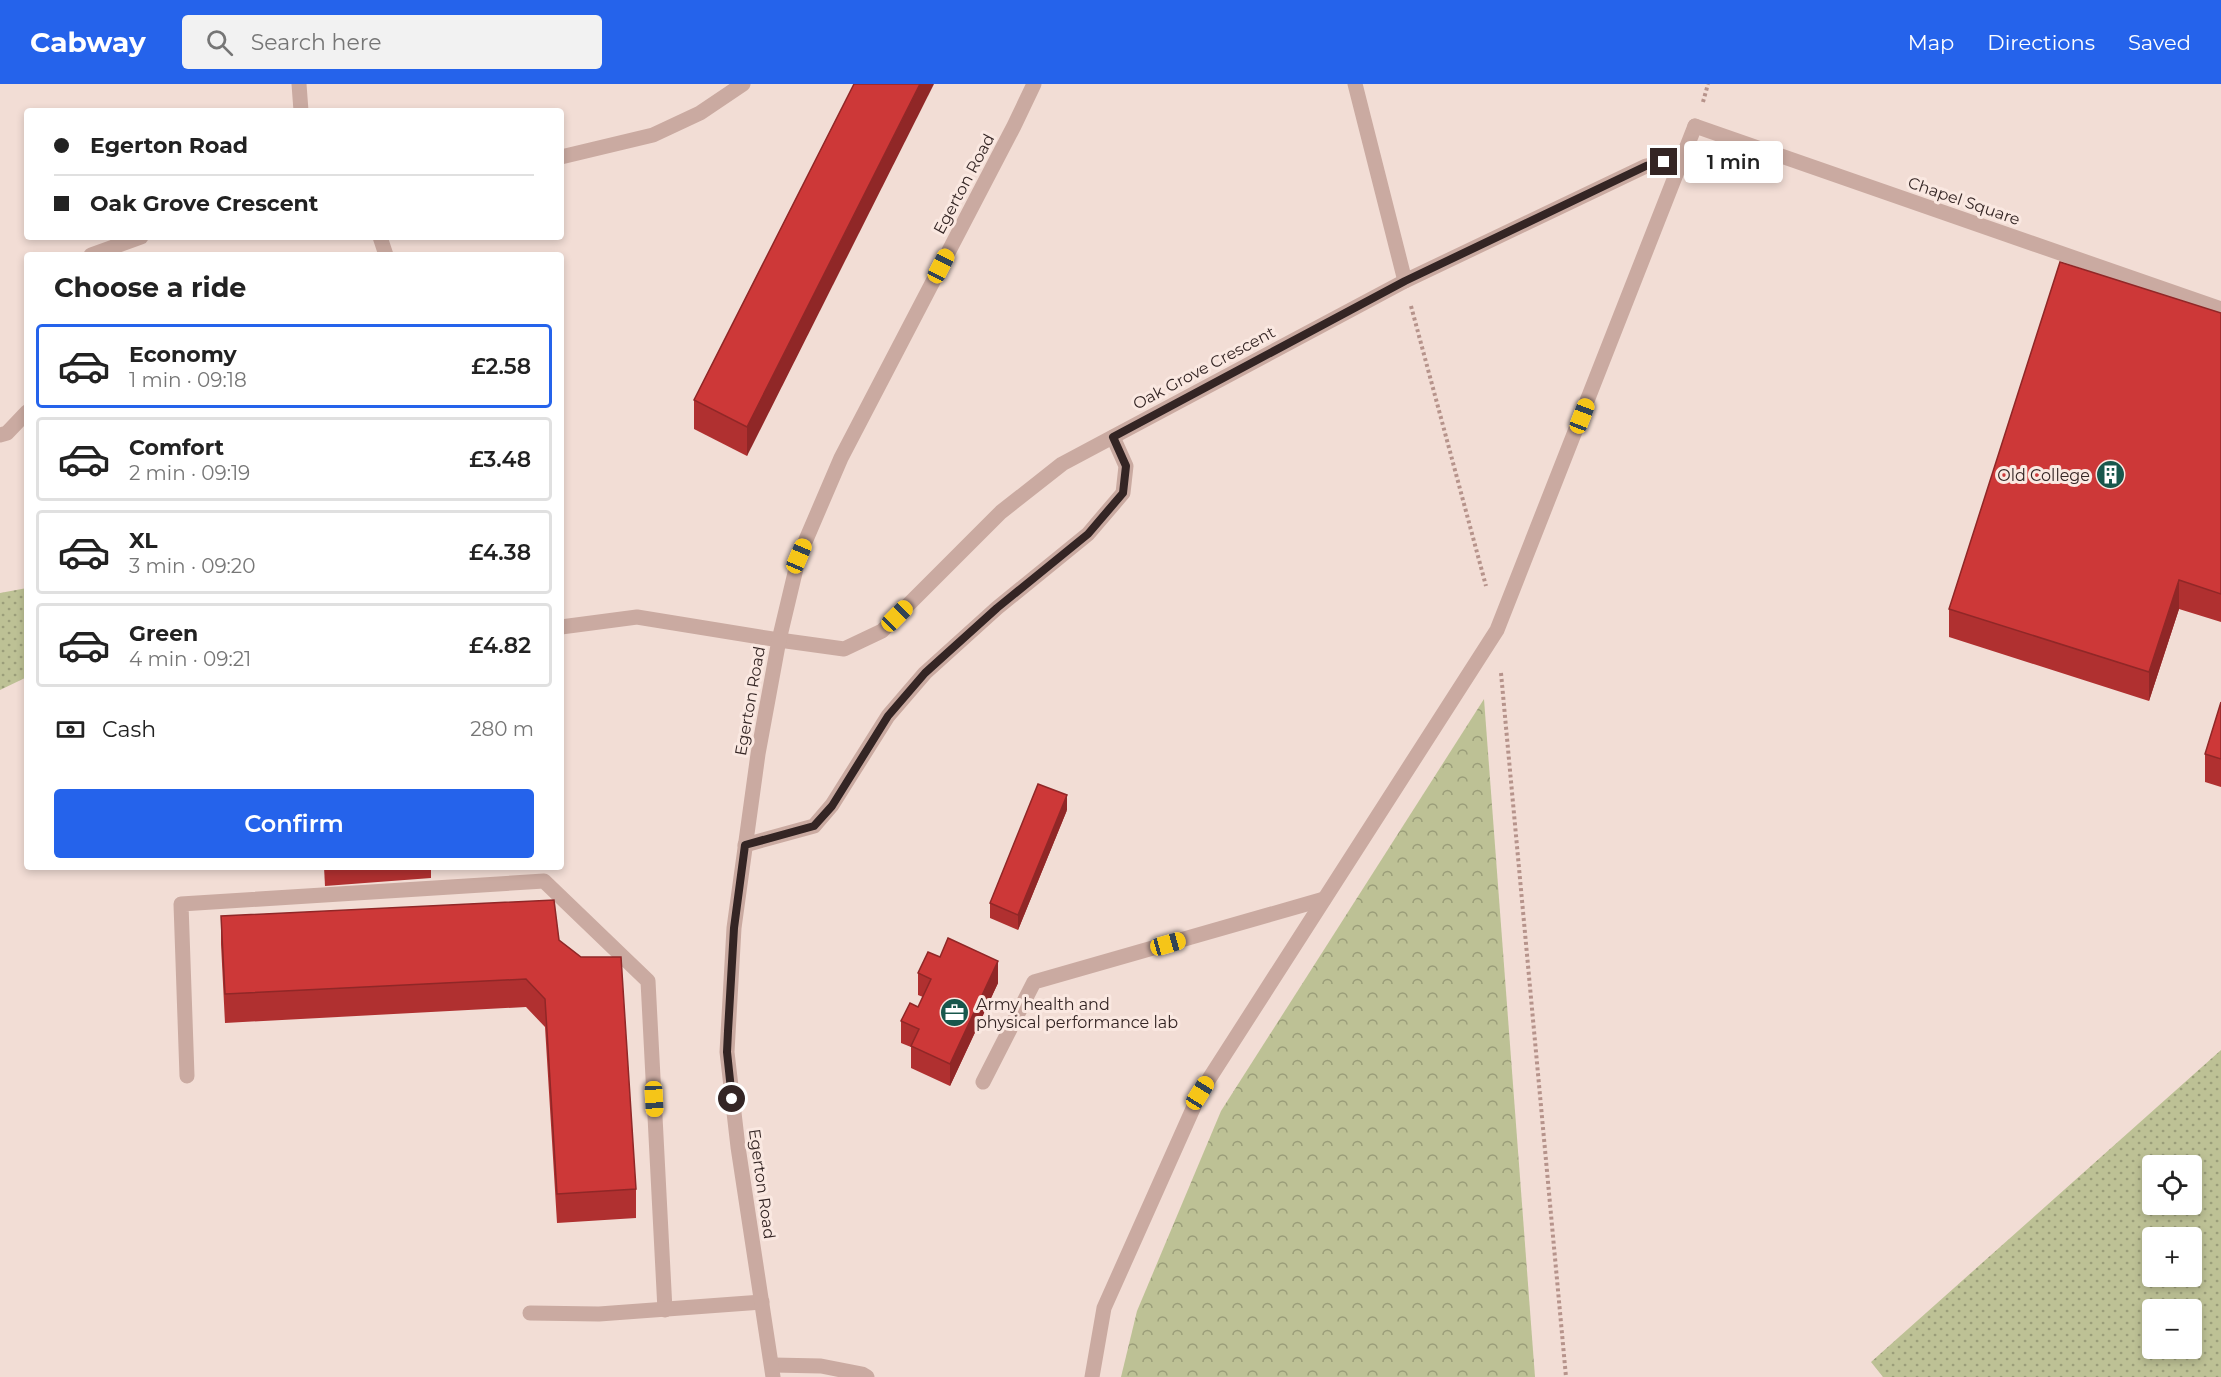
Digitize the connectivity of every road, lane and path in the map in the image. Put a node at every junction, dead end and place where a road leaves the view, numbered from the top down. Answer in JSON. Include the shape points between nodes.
{"nodes":[{"id":1,"x":299,"y":84,"type":"edge"},
{"id":2,"x":743,"y":84,"type":"edge"},
{"id":3,"x":1034,"y":84,"type":"edge"},
{"id":4,"x":1355,"y":84,"type":"edge"},
{"id":5,"x":300,"y":108,"type":"edge"},
{"id":6,"x":564,"y":156,"type":"edge"},
{"id":7,"x":1683,"y":158,"type":"junction"},
{"id":8,"x":133,"y":240,"type":"edge"},
{"id":9,"x":99,"y":252,"type":"edge"},
{"id":10,"x":1405,"y":281,"type":"junction"},
{"id":11,"x":2221,"y":309,"type":"edge"},
{"id":12,"x":24,"y":415,"type":"edge"},
{"id":13,"x":0,"y":435,"type":"edge"},
{"id":14,"x":1113,"y":437,"type":"junction"},
{"id":15,"x":564,"y":627,"type":"edge"},
{"id":16,"x":1497,"y":630,"type":"junction"},
{"id":17,"x":779,"y":640,"type":"junction"},
{"id":18,"x":745,"y":845,"type":"junction"},
{"id":19,"x":1324,"y":899,"type":"junction"},
{"id":20,"x":187,"y":1076,"type":"dead end"},
{"id":21,"x":982,"y":1082,"type":"dead end"},
{"id":22,"x":762,"y":1302,"type":"junction"},
{"id":23,"x":665,"y":1310,"type":"junction"},
{"id":24,"x":530,"y":1313,"type":"dead end"},
{"id":25,"x":773,"y":1371,"type":"edge"},
{"id":26,"x":867,"y":1377,"type":"edge"},
{"id":27,"x":1092,"y":1377,"type":"edge"},
{"id":28,"x":1566,"y":1377,"type":"edge"}],
"edges":[{"from":1,"to":5,"type":"street"},
{"from":2,"to":6,"type":"street","via":[[700,113],[653,135]]},
{"from":3,"to":17,"type":"street","name":"Egerton Road","via":[[841,458],[799,556]]},
{"from":4,"to":10,"type":"street"},
{"from":7,"to":10,"type":"street","name":"Oak Grove Crescent","via":[[1646,166]]},
{"from":7,"to":11,"type":"street","name":"Chapel Square","via":[[1695,126]]},
{"from":7,"to":16,"type":"street"},
{"from":8,"to":9,"type":"street"},
{"from":10,"to":14,"type":"street","name":"Oak Grove Crescent"},
{"from":10,"to":16,"type":"path"},
{"from":12,"to":13,"type":"street"},
{"from":14,"to":17,"type":"street","name":"Oak Grove Crescent","via":[[1062,464],[1001,512],[882,631],[844,649]]},
{"from":14,"to":18,"type":"street","via":[[1126,466],[1123,493],[1088,534],[925,673],[888,716],[832,806],[814,826]]},
{"from":15,"to":17,"type":"street","name":"Oak Grove Crescent","via":[[637,617]]},
{"from":16,"to":19,"type":"street"},
{"from":16,"to":28,"type":"path"},
{"from":17,"to":18,"type":"street","name":"Egerton Road"},
{"from":18,"to":22,"type":"street","name":"Egerton Road","via":[[734,928],[727,1052]]},
{"from":19,"to":21,"type":"street","via":[[1034,982]]},
{"from":19,"to":27,"type":"street","via":[[1200,1093],[1104,1308]]},
{"from":20,"to":23,"type":"street","via":[[181,904],[544,881],[648,981]]},
{"from":22,"to":23,"type":"street"},
{"from":22,"to":25,"type":"street","name":"Egerton Road"},
{"from":23,"to":24,"type":"street"},
{"from":25,"to":26,"type":"street","via":[[821,1366]]}]}
